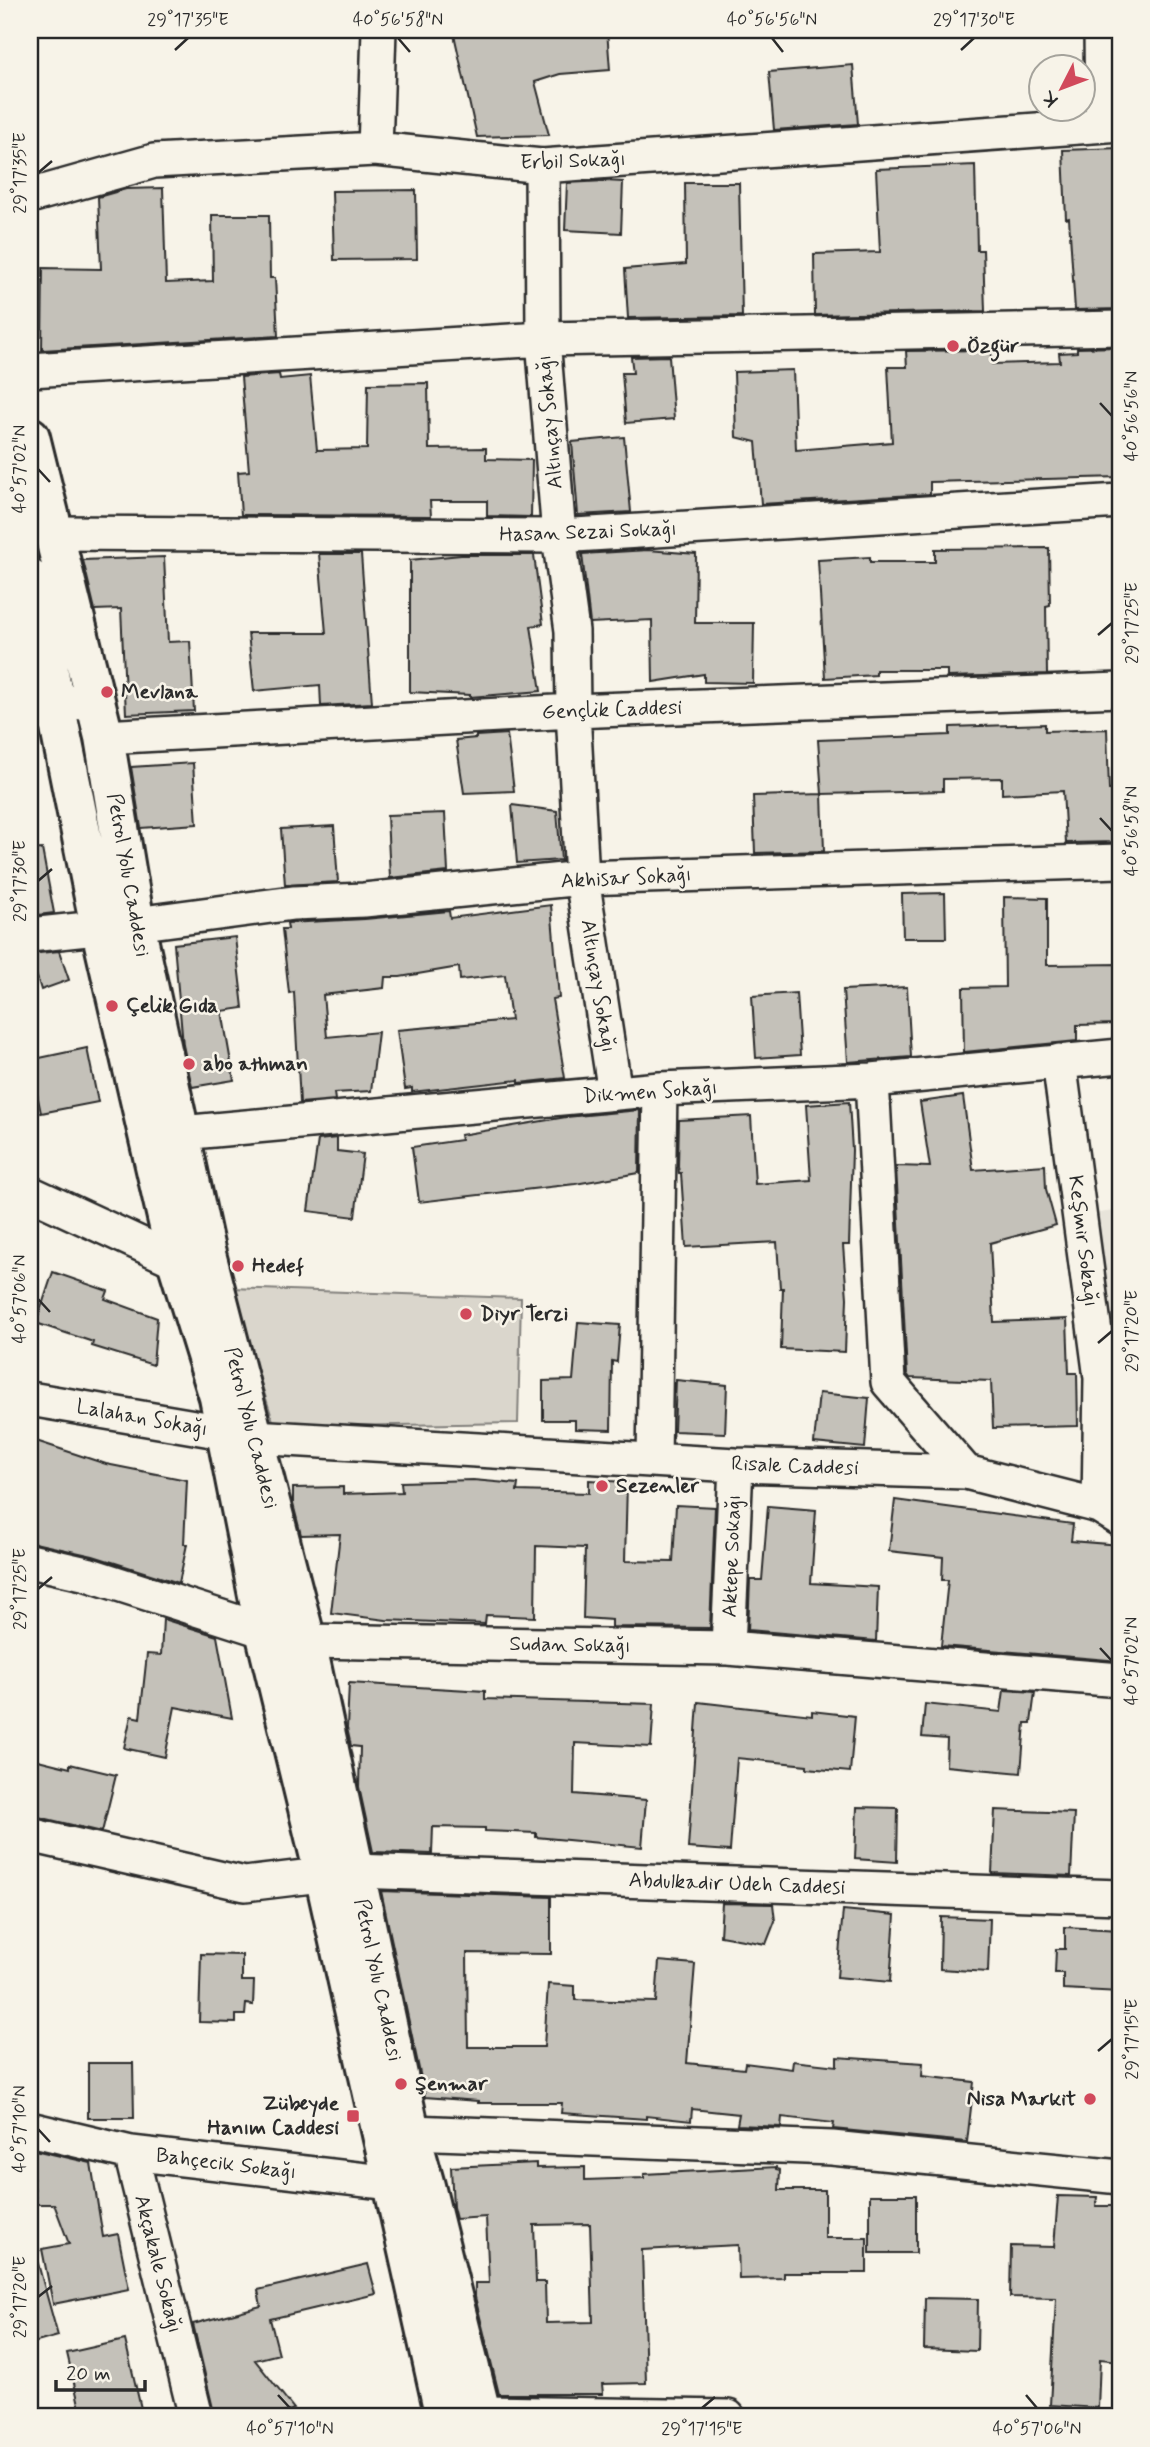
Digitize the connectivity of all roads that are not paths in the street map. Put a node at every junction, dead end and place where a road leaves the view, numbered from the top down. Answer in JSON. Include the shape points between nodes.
{"nodes":[{"id":1,"x":379,"y":30,"type":"edge"},
{"id":2,"x":1101,"y":30,"type":"edge"},
{"id":3,"x":1111,"y":124,"type":"edge"},
{"id":4,"x":375,"y":149,"type":"junction"},
{"id":5,"x":542,"y":166,"type":"junction"},
{"id":6,"x":30,"y":196,"type":"edge"},
{"id":7,"x":1120,"y":328,"type":"edge"},
{"id":8,"x":543,"y":339,"type":"junction"},
{"id":9,"x":30,"y":370,"type":"edge"},
{"id":10,"x":30,"y":436,"type":"edge"},
{"id":11,"x":1120,"y":501,"type":"edge"},
{"id":12,"x":54,"y":533,"type":"junction"},
{"id":13,"x":559,"y":536,"type":"junction"},
{"id":14,"x":30,"y":579,"type":"edge"},
{"id":15,"x":1120,"y":690,"type":"edge"},
{"id":16,"x":42,"y":698,"type":"edge"},
{"id":17,"x":573,"y":711,"type":"junction"},
{"id":18,"x":100,"y":721,"type":"junction"},
{"id":19,"x":1120,"y":861,"type":"edge"},
{"id":20,"x":582,"y":878,"type":"junction"},
{"id":21,"x":118,"y":926,"type":"junction"},
{"id":22,"x":30,"y":935,"type":"edge"},
{"id":23,"x":1120,"y":1056,"type":"edge"},
{"id":24,"x":1059,"y":1061,"type":"junction"},
{"id":25,"x":872,"y":1080,"type":"junction"},
{"id":26,"x":660,"y":1089,"type":"junction"},
{"id":27,"x":615,"y":1093,"type":"junction"},
{"id":28,"x":181,"y":1132,"type":"junction"},
{"id":29,"x":30,"y":1194,"type":"edge"},
{"id":30,"x":191,"y":1256,"type":"junction"},
{"id":31,"x":1110,"y":1379,"type":"edge"},
{"id":32,"x":30,"y":1399,"type":"edge"},
{"id":33,"x":240,"y":1435,"type":"junction"},
{"id":34,"x":654,"y":1460,"type":"junction"},
{"id":35,"x":736,"y":1465,"type":"junction"},
{"id":36,"x":966,"y":1472,"type":"junction"},
{"id":37,"x":1110,"y":1513,"type":"edge"},
{"id":38,"x":30,"y":1561,"type":"edge"},
{"id":39,"x":265,"y":1631,"type":"junction"},
{"id":40,"x":306,"y":1641,"type":"junction"},
{"id":41,"x":728,"y":1648,"type":"junction"},
{"id":42,"x":1120,"y":1680,"type":"edge"},
{"id":43,"x":30,"y":1835,"type":"edge"},
{"id":44,"x":339,"y":1872,"type":"junction"},
{"id":45,"x":1120,"y":1897,"type":"edge"},
{"id":46,"x":30,"y":2129,"type":"edge"},
{"id":47,"x":410,"y":2132,"type":"junction"},
{"id":48,"x":131,"y":2152,"type":"junction"},
{"id":49,"x":1120,"y":2177,"type":"edge"},
{"id":50,"x":409,"y":2185,"type":"junction"},
{"id":51,"x":470,"y":2416,"type":"edge"},
{"id":52,"x":196,"y":2417,"type":"edge"},
{"id":53,"x":728,"y":2417,"type":"edge"}],
"edges":[{"from":1,"to":4,"type":"street"},
{"from":2,"to":3,"type":"street"},
{"from":3,"to":5,"type":"street","name":"Erbil Sokağı"},
{"from":4,"to":5,"type":"street","name":"Erbil Sokağı"},
{"from":4,"to":6,"type":"street","name":"Erbil Sokağı","via":[[154,161]]},
{"from":5,"to":8,"type":"street","name":"Altınçay Sokağı"},
{"from":7,"to":8,"type":"street"},
{"from":8,"to":9,"type":"street"},
{"from":8,"to":13,"type":"street","name":"Altınçay Sokağı"},
{"from":10,"to":12,"type":"main road","name":"Petrol Yolu Caddesi"},
{"from":11,"to":13,"type":"street","name":"Hasan Sezai Sokağı"},
{"from":12,"to":13,"type":"street","name":"Hasan Sezai Sokağı"},
{"from":12,"to":18,"type":"main road","name":"Petrol Yolu Caddesi"},
{"from":13,"to":17,"type":"street","name":"Altınçay Sokağı","via":[[572,631]]},
{"from":14,"to":16,"type":"main road","name":"Petrol Yolu Caddesi"},
{"from":15,"to":17,"type":"street","name":"Gençlik Caddesi"},
{"from":16,"to":18,"type":"street","name":"Gençlik Caddesi"},
{"from":16,"to":21,"type":"main road","name":"Petrol Yolu Caddesi"},
{"from":17,"to":18,"type":"street","name":"Gençlik Caddesi"},
{"from":17,"to":20,"type":"street","name":"Altınçay Sokağı"},
{"from":18,"to":21,"type":"main road","name":"Petrol Yolu Caddesi"},
{"from":19,"to":20,"type":"street","name":"Akhisar Sokağı"},
{"from":20,"to":21,"type":"street","name":"Akhisar Sokağı","via":[[293,903]]},
{"from":20,"to":27,"type":"street","name":"Altınçay Sokağı"},
{"from":21,"to":22,"type":"street","name":"Akhisar Sokağı"},
{"from":21,"to":28,"type":"main road","name":"Petrol Yolu Caddesi"},
{"from":21,"to":30,"type":"main road","name":"Petrol Yolu Caddesi"},
{"from":23,"to":24,"type":"street","name":"Dikmen Sokağı"},
{"from":24,"to":25,"type":"street","name":"Dikmen Sokağı"},
{"from":24,"to":31,"type":"street","name":"Keşmir Sokağı"},
{"from":25,"to":26,"type":"street","name":"Dikmen Sokağı"},
{"from":25,"to":36,"type":"street","via":[[888,1382]]},
{"from":26,"to":27,"type":"street","name":"Dikmen Sokağı"},
{"from":26,"to":34,"type":"street"},
{"from":27,"to":28,"type":"street","name":"Dikmen Sokağı"},
{"from":28,"to":30,"type":"main road","name":"Petrol Yolu Caddesi"},
{"from":29,"to":30,"type":"street"},
{"from":30,"to":33,"type":"main road","name":"Petrol Yolu Caddesi","via":[[219,1397]]},
{"from":31,"to":37,"type":"street","name":"Keşmir Sokağı"},
{"from":32,"to":33,"type":"street","name":"Lalahan Sokağı"},
{"from":33,"to":34,"type":"street","name":"Risale Caddesi"},
{"from":33,"to":39,"type":"main road","name":"Petrol Yolu Caddesi"},
{"from":33,"to":40,"type":"main road","name":"Petrol Yolu Caddesi"},
{"from":34,"to":35,"type":"street","name":"Risale Caddesi"},
{"from":35,"to":36,"type":"street","name":"Risale Caddesi"},
{"from":35,"to":41,"type":"street","name":"Aktepe Sokağı"},
{"from":36,"to":37,"type":"street","name":"Risale Caddesi"},
{"from":38,"to":39,"type":"street","name":"Sudan Sokağı","via":[[87,1574]]},
{"from":39,"to":40,"type":"street","name":"Sudan Sokağı"},
{"from":39,"to":44,"type":"main road","name":"Petrol Yolu Caddesi"},
{"from":40,"to":41,"type":"street","name":"Sudan Sokağı"},
{"from":40,"to":44,"type":"main road","name":"Petrol Yolu Caddesi"},
{"from":41,"to":42,"type":"street","name":"Sudan Sokağı"},
{"from":43,"to":44,"type":"street","name":"Abdulkadir Udeh Caddesi","via":[[245,1884]]},
{"from":44,"to":45,"type":"street","name":"Abdulkadir Udeh Caddesi"},
{"from":44,"to":47,"type":"main road","name":"Petrol Yolu Caddesi"},
{"from":44,"to":50,"type":"main road","name":"Petrol Yolu Caddesi"},
{"from":46,"to":48,"type":"street","name":"Bahçecik Sokağı"},
{"from":47,"to":49,"type":"street","via":[[832,2148]]},
{"from":47,"to":50,"type":"main road","name":"Petrol Yolu Caddesi"},
{"from":48,"to":50,"type":"street","name":"Bahçecik Sokağı"},
{"from":48,"to":52,"type":"street","name":"Akçakale Sokağı"},
{"from":50,"to":51,"type":"main road","name":"Petrol Yolu Caddesi"},
{"from":51,"to":53,"type":"street"}]}
